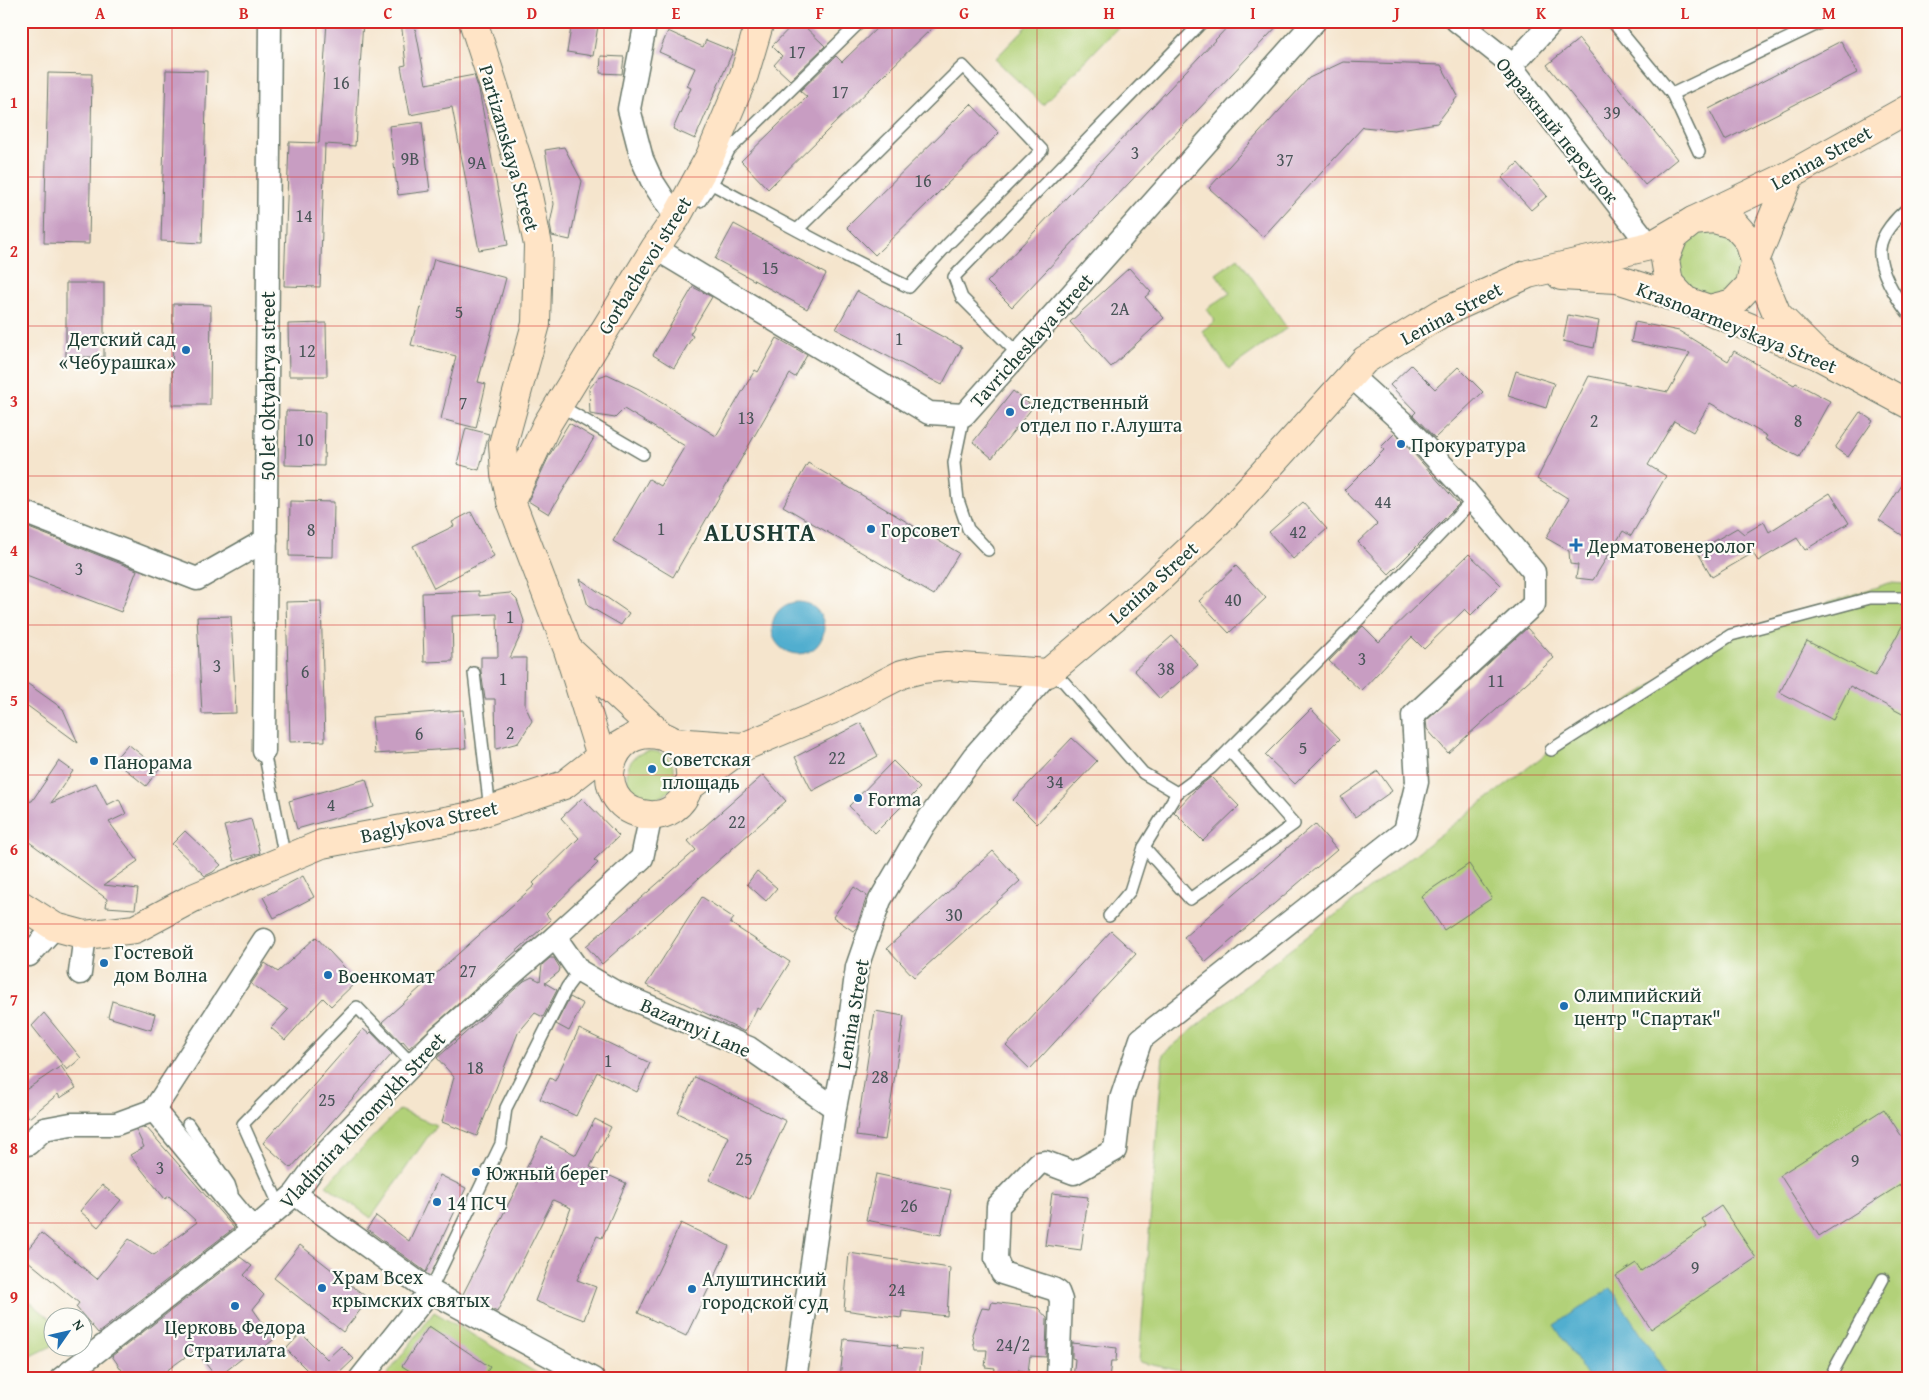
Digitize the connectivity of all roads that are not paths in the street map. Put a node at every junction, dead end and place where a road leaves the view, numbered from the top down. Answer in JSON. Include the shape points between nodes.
{"nodes":[{"id":1,"x":473,"y":21,"type":"edge"},
{"id":2,"x":646,"y":21,"type":"edge"},
{"id":3,"x":760,"y":21,"type":"edge"},
{"id":4,"x":861,"y":21,"type":"edge"},
{"id":5,"x":1203,"y":21,"type":"edge"},
{"id":6,"x":1315,"y":21,"type":"edge"},
{"id":7,"x":1457,"y":21,"type":"edge"},
{"id":8,"x":1553,"y":21,"type":"edge"},
{"id":9,"x":1567,"y":21,"type":"edge"},
{"id":10,"x":1612,"y":21,"type":"edge"},
{"id":11,"x":1824,"y":21,"type":"edge"},
{"id":12,"x":265,"y":26,"type":"edge"},
{"id":13,"x":1516,"y":60,"type":"junction"},
{"id":14,"x":1672,"y":94,"type":"junction"},
{"id":15,"x":1908,"y":109,"type":"edge"},
{"id":16,"x":1699,"y":152,"type":"dead end"},
{"id":17,"x":1790,"y":175,"type":"junction"},
{"id":18,"x":712,"y":184,"type":"junction"},
{"id":19,"x":681,"y":208,"type":"junction"},
{"id":20,"x":1908,"y":208,"type":"edge"},
{"id":21,"x":1694,"y":222,"type":"junction"},
{"id":22,"x":797,"y":230,"type":"junction"},
{"id":23,"x":1650,"y":246,"type":"junction"},
{"id":24,"x":655,"y":248,"type":"junction"},
{"id":25,"x":1755,"y":261,"type":"junction"},
{"id":26,"x":1528,"y":274,"type":"junction"},
{"id":27,"x":1686,"y":302,"type":"junction"},
{"id":28,"x":1908,"y":313,"type":"edge"},
{"id":29,"x":1018,"y":354,"type":"junction"},
{"id":30,"x":1820,"y":356,"type":"junction"},
{"id":31,"x":1351,"y":376,"type":"junction"},
{"id":32,"x":1908,"y":404,"type":"edge"},
{"id":33,"x":559,"y":405,"type":"junction"},
{"id":34,"x":964,"y":415,"type":"junction"},
{"id":35,"x":643,"y":454,"type":"dead end"},
{"id":36,"x":1474,"y":499,"type":"junction"},
{"id":37,"x":511,"y":501,"type":"junction"},
{"id":38,"x":21,"y":511,"type":"edge"},
{"id":39,"x":266,"y":540,"type":"junction"},
{"id":40,"x":988,"y":550,"type":"dead end"},
{"id":41,"x":1908,"y":598,"type":"edge"},
{"id":42,"x":568,"y":650,"type":"junction"},
{"id":43,"x":1048,"y":672,"type":"junction"},
{"id":44,"x":474,"y":673,"type":"dead end"},
{"id":45,"x":668,"y":739,"type":"junction"},
{"id":46,"x":743,"y":747,"type":"junction"},
{"id":47,"x":1229,"y":750,"type":"junction"},
{"id":48,"x":1551,"y":750,"type":"dead end"},
{"id":49,"x":264,"y":751,"type":"joint"},
{"id":50,"x":608,"y":773,"type":"junction"},
{"id":51,"x":689,"y":787,"type":"junction"},
{"id":52,"x":1177,"y":793,"type":"junction"},
{"id":53,"x":490,"y":810,"type":"junction"},
{"id":54,"x":651,"y":815,"type":"junction"},
{"id":55,"x":1144,"y":847,"type":"junction"},
{"id":56,"x":285,"y":859,"type":"junction"},
{"id":57,"x":21,"y":905,"type":"edge"},
{"id":58,"x":1109,"y":916,"type":"dead end"},
{"id":59,"x":55,"y":926,"type":"junction"},
{"id":60,"x":85,"y":935,"type":"junction"},
{"id":61,"x":555,"y":937,"type":"junction"},
{"id":62,"x":264,"y":940,"type":"dead end"},
{"id":63,"x":29,"y":955,"type":"dead end"},
{"id":64,"x":579,"y":970,"type":"junction"},
{"id":65,"x":80,"y":973,"type":"dead end"},
{"id":66,"x":412,"y":1064,"type":"junction"},
{"id":67,"x":835,"y":1108,"type":"junction"},
{"id":68,"x":154,"y":1110,"type":"junction"},
{"id":69,"x":188,"y":1124,"type":"dead end"},
{"id":70,"x":28,"y":1144,"type":"dead end"},
{"id":71,"x":287,"y":1200,"type":"junction"},
{"id":72,"x":238,"y":1211,"type":"junction"},
{"id":73,"x":253,"y":1230,"type":"junction"},
{"id":74,"x":1882,"y":1279,"type":"dead end"},
{"id":75,"x":430,"y":1291,"type":"junction"},
{"id":76,"x":61,"y":1379,"type":"edge"},
{"id":77,"x":360,"y":1379,"type":"edge"},
{"id":78,"x":592,"y":1379,"type":"edge"},
{"id":79,"x":795,"y":1379,"type":"edge"},
{"id":80,"x":1058,"y":1379,"type":"edge"},
{"id":81,"x":1829,"y":1379,"type":"edge"}],
"edges":[{"from":1,"to":37,"type":"main road","name":"Partizanskaya Street","via":[[526,186],[538,245],[536,324],[503,444],[504,474]]},
{"from":2,"to":19,"type":"street","via":[[629,109],[642,159],[652,182]]},
{"from":3,"to":19,"type":"main road","name":"Gorbachevoi street","via":[[744,75],[710,156]]},
{"from":4,"to":18,"type":"lane","via":[[729,150]]},
{"from":5,"to":29,"type":"lane","via":[[954,277],[962,298]]},
{"from":6,"to":29,"type":"street","name":"Tavricheskaya street"},
{"from":7,"to":13,"type":"street","name":"Овражный переулок"},
{"from":8,"to":13,"type":"street"},
{"from":9,"to":13,"type":"lane"},
{"from":10,"to":14,"type":"lane"},
{"from":11,"to":14,"type":"lane"},
{"from":12,"to":39,"type":"street","name":"50 let Oktyabrya street"},
{"from":13,"to":23,"type":"street","name":"Овражный переулок"},
{"from":14,"to":16,"type":"lane"},
{"from":15,"to":17,"type":"main road","name":"Lenina Street"},
{"from":17,"to":21,"type":"main road","name":"Lenina Street"},
{"from":17,"to":25,"type":"main road"},
{"from":18,"to":19,"type":"lane","via":[[700,201]]},
{"from":18,"to":22,"type":"lane"},
{"from":19,"to":24,"type":"main road","name":"Gorbachevoi street"},
{"from":20,"to":28,"type":"lane","via":[[1891,227],[1880,249],[1891,290]]},
{"from":21,"to":23,"type":"main road","name":"Lenina Street"},
{"from":21,"to":25,"type":"main road","via":[[1714,219],[1734,225],[1749,241]]},
{"from":21,"to":27,"type":"main road","via":[[1674,236],[1665,259],[1670,283]]},
{"from":22,"to":22,"type":"lane","via":[[909,287],[1042,150],[963,66]]},
{"from":23,"to":26,"type":"main road","name":"Lenina Street"},
{"from":24,"to":33,"type":"main road","name":"Gorbachevoi street"},
{"from":24,"to":34,"type":"street","name":"Tavricheskaya street","via":[[929,413]]},
{"from":25,"to":27,"type":"main road","via":[[1750,285],[1733,303],[1709,309]]},
{"from":25,"to":30,"type":"main road","via":[[1777,314]]},
{"from":26,"to":27,"type":"main road","name":"Krasnoarmeyskaya Street","via":[[1617,279]]},
{"from":26,"to":31,"type":"main road","name":"Lenina Street","via":[[1442,313],[1365,360]]},
{"from":27,"to":30,"type":"main road","name":"Krasnoarmeyskaya Street"},
{"from":29,"to":34,"type":"street","name":"Tavricheskaya street"},
{"from":30,"to":32,"type":"main road","name":"Krasnoarmeyskaya Street"},
{"from":31,"to":36,"type":"street","via":[[1402,422]]},
{"from":31,"to":43,"type":"main road","name":"Lenina Street","via":[[1220,521],[1149,588]]},
{"from":33,"to":35,"type":"lane"},
{"from":33,"to":37,"type":"main road","name":"Gorbachevoi street"},
{"from":34,"to":40,"type":"lane","via":[[954,463],[958,500],[968,529]]},
{"from":36,"to":47,"type":"lane"},
{"from":36,"to":80,"type":"street","via":[[1534,572],[1534,604],[1413,716],[1417,782],[1405,831],[1141,1039],[1122,1099],[1115,1150],[1074,1173],[1045,1162],[1039,1163],[998,1206],[996,1259],[1002,1273],[1052,1288],[1061,1300]]},
{"from":37,"to":42,"type":"main road","name":"Partizanskaya Street"},
{"from":38,"to":39,"type":"street","via":[[197,579]]},
{"from":39,"to":49,"type":"street","name":"50 let Oktyabrya street"},
{"from":41,"to":48,"type":"lane","via":[[1870,598],[1731,635]]},
{"from":42,"to":45,"type":"main road"},
{"from":42,"to":50,"type":"main road"},
{"from":43,"to":46,"type":"main road","via":[[947,666],[922,669],[902,674],[836,708]]},
{"from":43,"to":52,"type":"lane","via":[[1064,682],[1143,773]]},
{"from":43,"to":67,"type":"street","name":"Lenina Street","via":[[974,756],[924,825],[880,900],[857,967]]},
{"from":44,"to":53,"type":"lane"},
{"from":45,"to":46,"type":"main road"},
{"from":45,"to":50,"type":"main road","via":[[643,734],[625,742],[614,756]]},
{"from":45,"to":51,"type":"main road","via":[[686,754],[691,770]]},
{"from":46,"to":51,"type":"main road"},
{"from":47,"to":52,"type":"lane"},
{"from":47,"to":55,"type":"lane","via":[[1294,824],[1190,899]]},
{"from":49,"to":56,"type":"lane"},
{"from":50,"to":53,"type":"main road","name":"Baglykova Street","via":[[564,784]]},
{"from":50,"to":54,"type":"main road","via":[[627,808]]},
{"from":51,"to":54,"type":"main road","via":[[674,807]]},
{"from":52,"to":55,"type":"lane"},
{"from":53,"to":56,"type":"main road","name":"Baglykova Street","via":[[322,844]]},
{"from":54,"to":61,"type":"street","name":"Vladimira Khromykh Street","via":[[642,858]]},
{"from":55,"to":58,"type":"lane","via":[[1130,892]]},
{"from":56,"to":60,"type":"main road","name":"Baglykova Street","via":[[193,898],[135,929]]},
{"from":57,"to":59,"type":"main road"},
{"from":59,"to":60,"type":"main road"},
{"from":59,"to":63,"type":"street"},
{"from":60,"to":65,"type":"street"},
{"from":61,"to":64,"type":"street"},
{"from":61,"to":66,"type":"street","name":"Vladimira Khromykh Street","via":[[438,1036]]},
{"from":62,"to":68,"type":"street"},
{"from":64,"to":67,"type":"street","name":"Bazarnyi Lane","via":[[615,992],[749,1048]]},
{"from":64,"to":75,"type":"lane","via":[[567,987],[506,1108],[501,1144]]},
{"from":66,"to":71,"type":"street","name":"Vladimira Khromykh Street","via":[[321,1158]]},
{"from":66,"to":71,"type":"lane","via":[[357,1007],[243,1124]]},
{"from":67,"to":79,"type":"street","name":"Lenina Street"},
{"from":68,"to":70,"type":"street","via":[[116,1124],[71,1124],[44,1129]]},
{"from":68,"to":72,"type":"street"},
{"from":69,"to":72,"type":"lane","via":[[229,1184]]},
{"from":71,"to":73,"type":"street","name":"Vladimira Khromykh Street"},
{"from":71,"to":75,"type":"street"},
{"from":72,"to":73,"type":"street"},
{"from":73,"to":76,"type":"street","name":"Vladimira Khromykh Street"},
{"from":74,"to":81,"type":"lane"},
{"from":75,"to":77,"type":"street"},
{"from":75,"to":78,"type":"street"}]}
